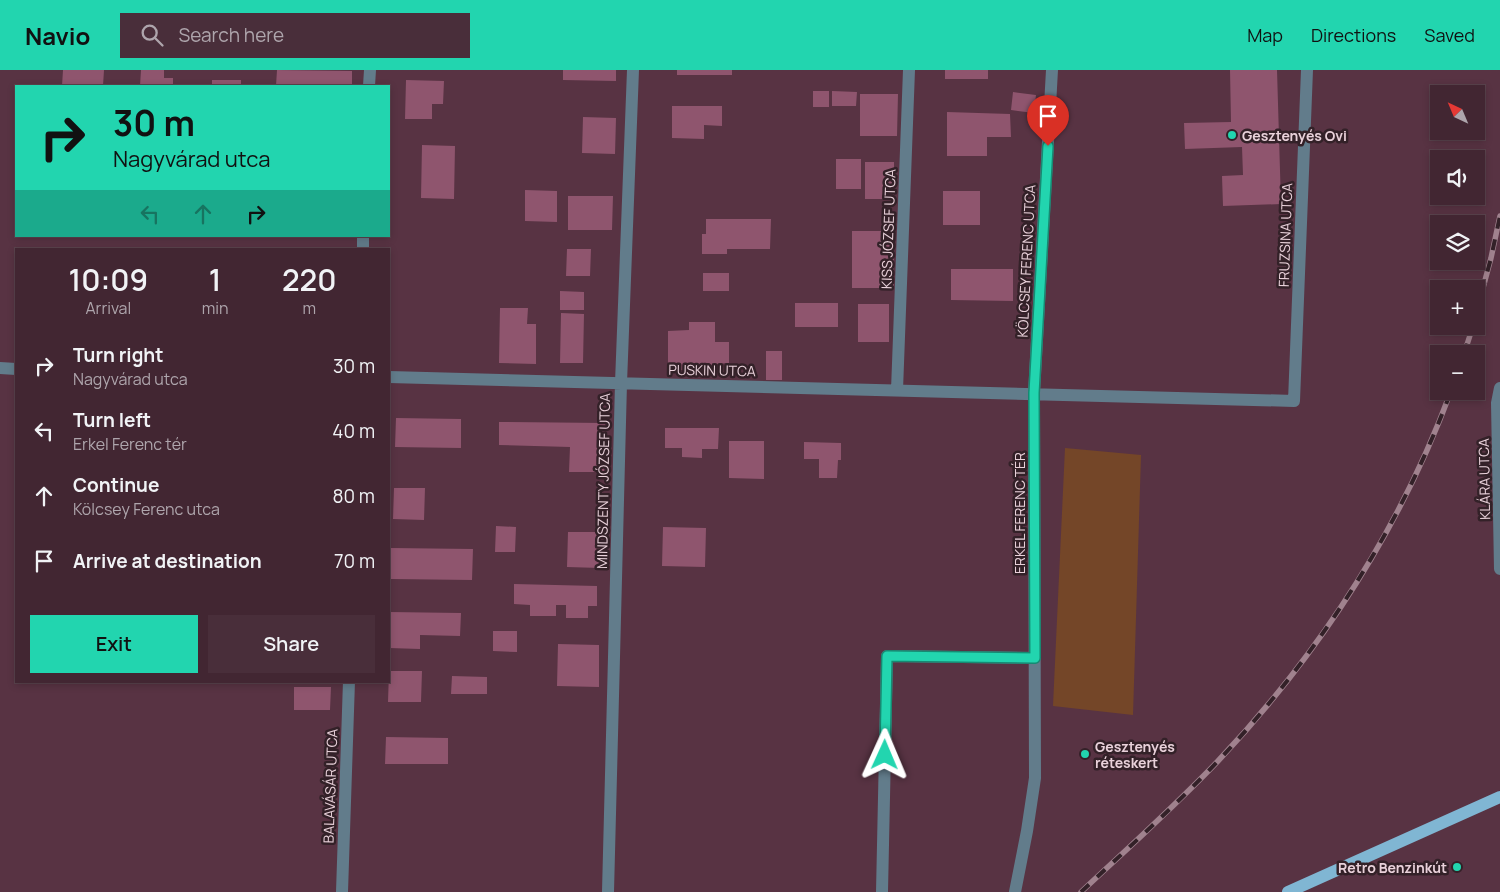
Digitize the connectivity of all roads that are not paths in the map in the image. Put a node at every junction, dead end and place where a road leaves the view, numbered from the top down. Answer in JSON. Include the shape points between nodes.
{"nodes":[{"id":1,"x":370,"y":70,"type":"edge"},
{"id":2,"x":633,"y":70,"type":"edge"},
{"id":3,"x":909,"y":70,"type":"edge"},
{"id":4,"x":1052,"y":70,"type":"edge"},
{"id":5,"x":1306,"y":70,"type":"edge"},
{"id":6,"x":369,"y":85,"type":"edge"},
{"id":7,"x":0,"y":368,"type":"edge"},
{"id":8,"x":15,"y":369,"type":"edge"},
{"id":9,"x":390,"y":377,"type":"edge"},
{"id":10,"x":621,"y":383,"type":"junction"},
{"id":11,"x":1500,"y":388,"type":"edge"},
{"id":12,"x":897,"y":390,"type":"junction"},
{"id":13,"x":1034,"y":393,"type":"junction"},
{"id":14,"x":1500,"y":569,"type":"edge"},
{"id":15,"x":1035,"y":658,"type":"junction"},
{"id":16,"x":348,"y":683,"type":"edge"},
{"id":17,"x":1500,"y":797,"type":"edge"},
{"id":18,"x":342,"y":892,"type":"edge"},
{"id":19,"x":608,"y":892,"type":"edge"},
{"id":20,"x":882,"y":892,"type":"edge"},
{"id":21,"x":1015,"y":892,"type":"edge"},
{"id":22,"x":1288,"y":892,"type":"edge"}],
"edges":[{"from":1,"to":6,"type":"street"},
{"from":2,"to":10,"type":"street","name":"MINDSZENTY JÓZSEF UTCA"},
{"from":3,"to":12,"type":"street","name":"KISS JÓZSEF UTCA"},
{"from":4,"to":13,"type":"street","name":"KÖLCSEY FERENC UTCA"},
{"from":5,"to":13,"type":"street","name":"FRUZSINA UTCA","via":[[1294,401]]},
{"from":7,"to":8,"type":"street"},
{"from":9,"to":10,"type":"street","name":"PUSKIN UTCA"},
{"from":10,"to":12,"type":"street","name":"PUSKIN UTCA"},
{"from":10,"to":19,"type":"street","name":"MINDSZENTY JÓZSEF UTCA"},
{"from":11,"to":14,"type":"street","name":"KLÁRA UTCA","via":[[1497,403]]},
{"from":12,"to":13,"type":"street","name":"PUSKIN UTCA"},
{"from":13,"to":15,"type":"street","name":"ERKEL FERENC TÉR"},
{"from":15,"to":20,"type":"street","via":[[887,656]]},
{"from":15,"to":21,"type":"street","name":"ERKEL FERENC TÉR","via":[[1035,778]]},
{"from":16,"to":18,"type":"street","name":"BALAVÁSÁR UTCA"},
{"from":17,"to":22,"type":"main road"}]}
